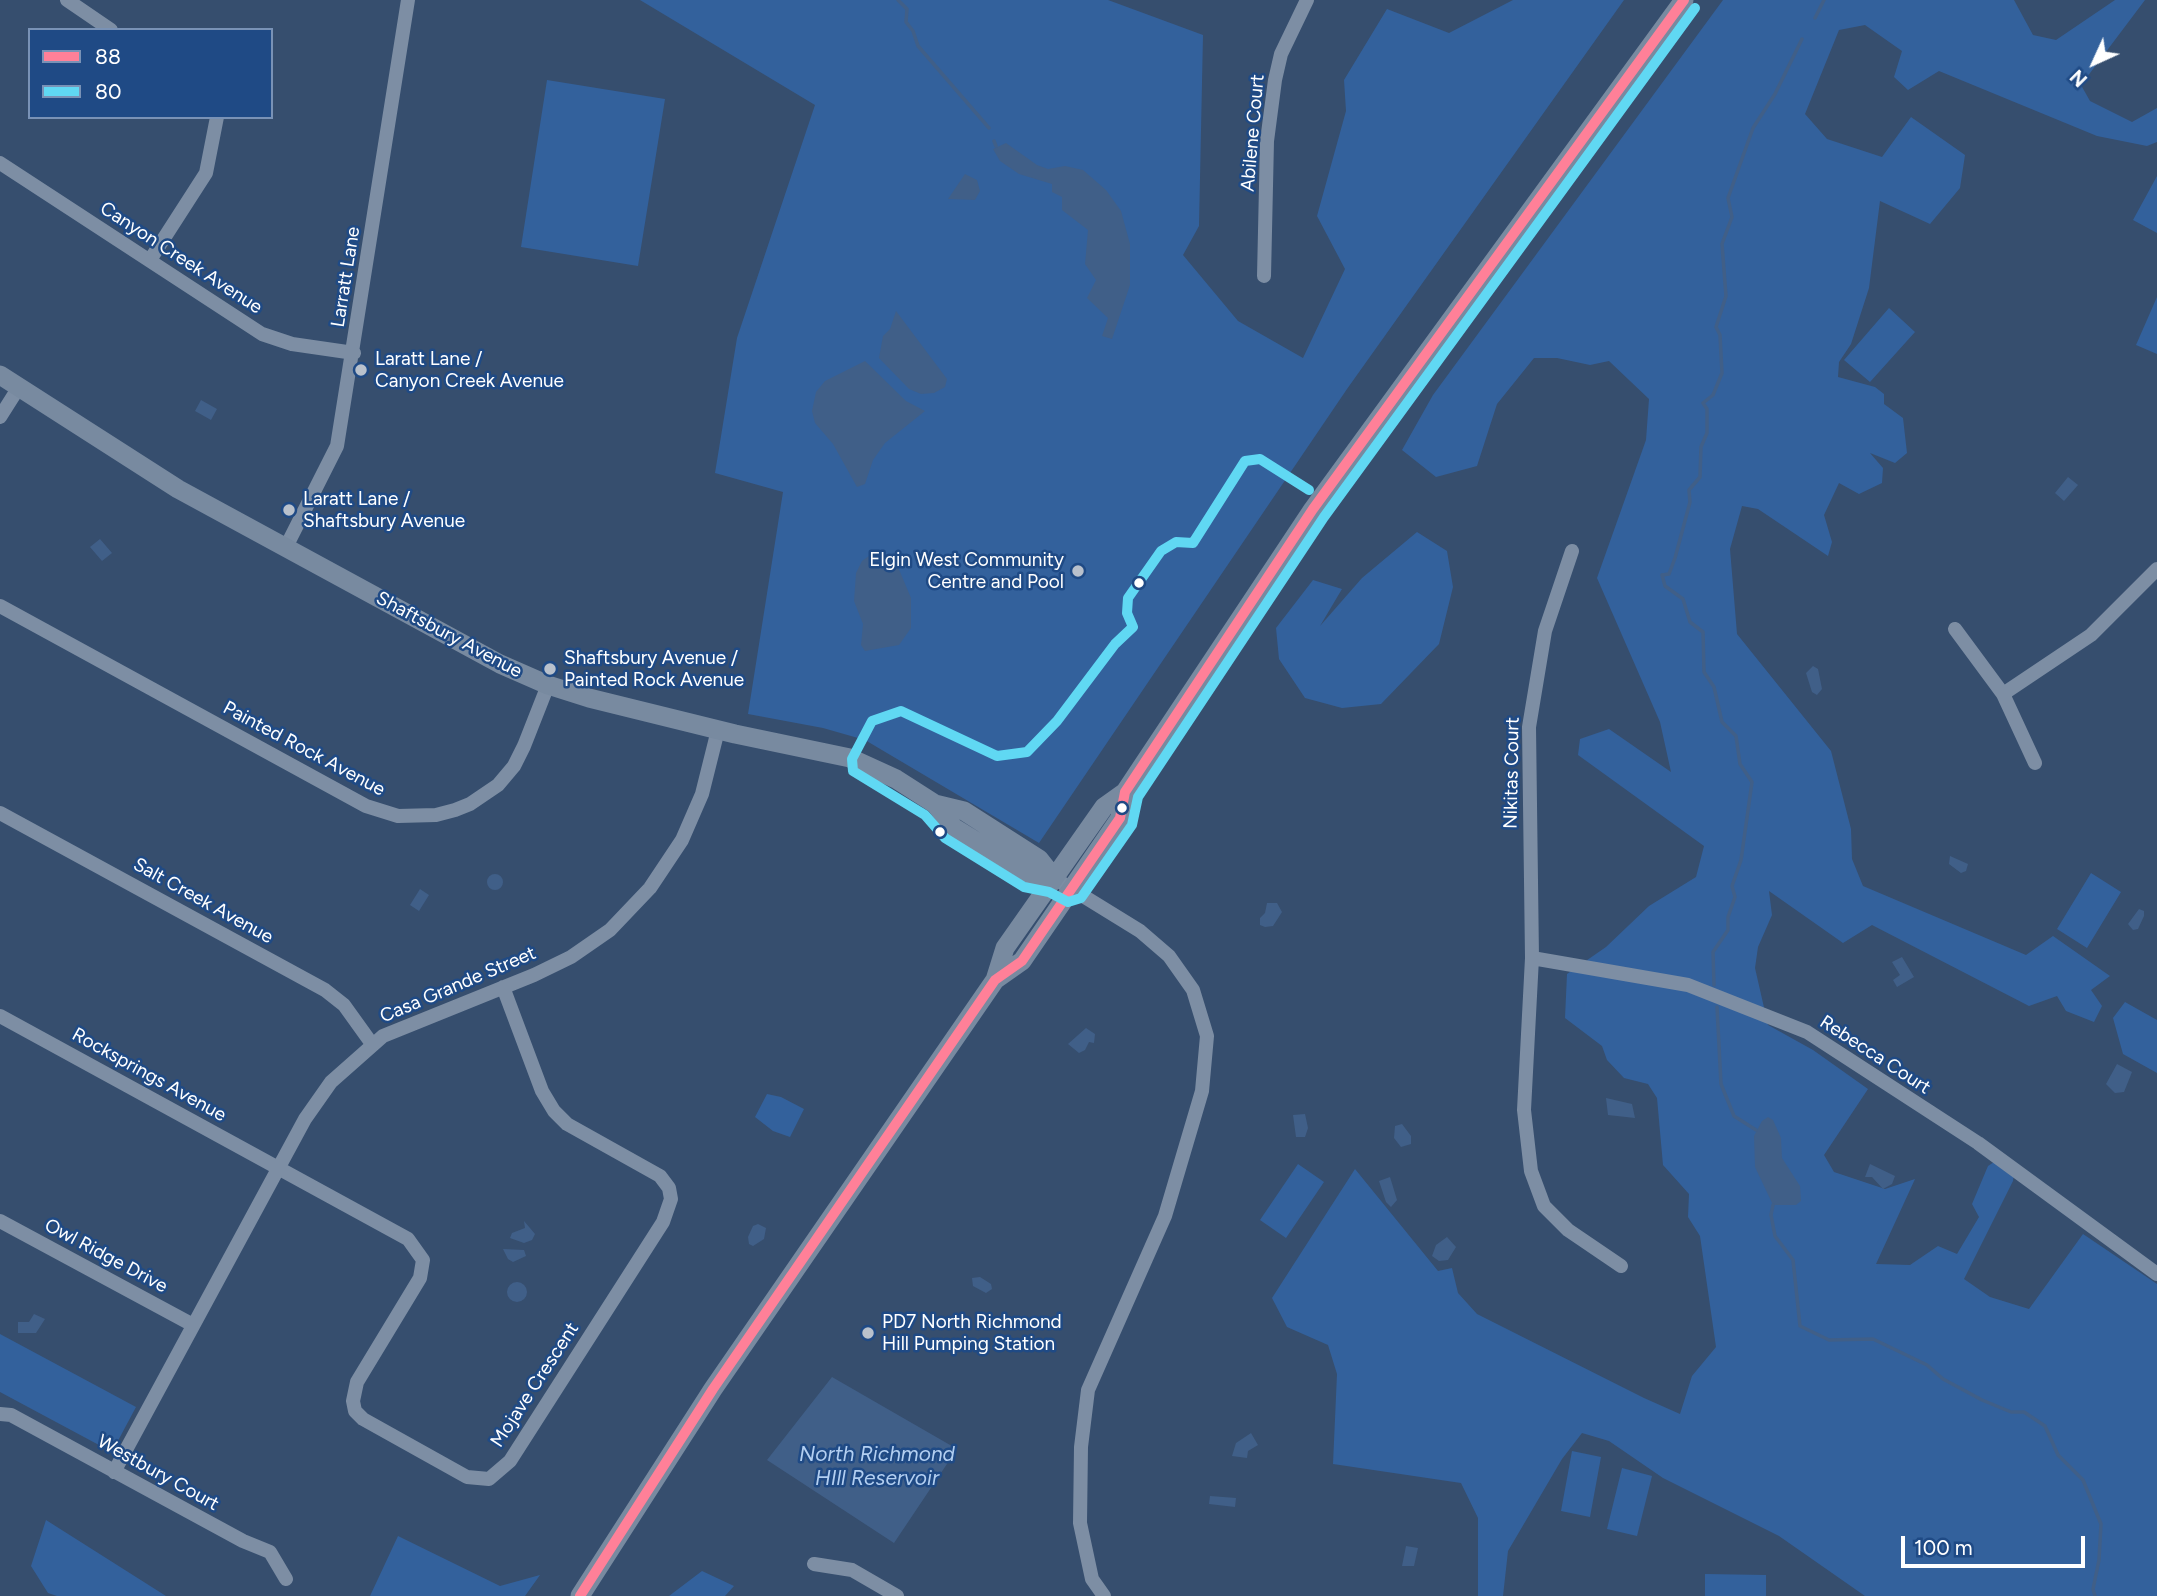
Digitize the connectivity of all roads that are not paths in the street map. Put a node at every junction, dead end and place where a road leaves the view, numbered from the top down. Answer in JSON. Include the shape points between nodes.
{"nodes":[{"id":1,"x":67,"y":0,"type":"edge"},
{"id":2,"x":408,"y":0,"type":"edge"},
{"id":3,"x":1684,"y":0,"type":"edge"},
{"id":4,"x":1303,"y":1,"type":"edge"},
{"id":5,"x":108,"y":28,"type":"edge"},
{"id":6,"x":217,"y":119,"type":"edge"},
{"id":7,"x":0,"y":163,"type":"edge"},
{"id":8,"x":150,"y":260,"type":"junction"},
{"id":9,"x":1264,"y":275,"type":"dead end"},
{"id":10,"x":354,"y":353,"type":"junction"},
{"id":11,"x":0,"y":375,"type":"edge"},
{"id":12,"x":19,"y":387,"type":"junction"},
{"id":13,"x":0,"y":417,"type":"edge"},
{"id":14,"x":286,"y":547,"type":"junction"},
{"id":15,"x":1572,"y":551,"type":"dead end"},
{"id":16,"x":2157,"y":569,"type":"edge"},
{"id":17,"x":0,"y":606,"type":"edge"},
{"id":18,"x":1955,"y":629,"type":"dead end"},
{"id":19,"x":548,"y":685,"type":"junction"},
{"id":20,"x":2003,"y":694,"type":"junction"},
{"id":21,"x":718,"y":730,"type":"junction"},
{"id":22,"x":2035,"y":763,"type":"dead end"},
{"id":23,"x":1125,"y":792,"type":"junction"},
{"id":24,"x":0,"y":813,"type":"edge"},
{"id":25,"x":1054,"y":878,"type":"junction"},
{"id":26,"x":1071,"y":888,"type":"junction"},
{"id":27,"x":1532,"y":958,"type":"junction"},
{"id":28,"x":995,"y":980,"type":"junction"},
{"id":29,"x":503,"y":987,"type":"junction"},
{"id":30,"x":0,"y":1016,"type":"edge"},
{"id":31,"x":372,"y":1044,"type":"junction"},
{"id":32,"x":279,"y":1168,"type":"junction"},
{"id":33,"x":0,"y":1221,"type":"edge"},
{"id":34,"x":1621,"y":1266,"type":"dead end"},
{"id":35,"x":2157,"y":1274,"type":"edge"},
{"id":36,"x":193,"y":1325,"type":"junction"},
{"id":37,"x":0,"y":1414,"type":"edge"},
{"id":38,"x":114,"y":1472,"type":"junction"},
{"id":39,"x":814,"y":1564,"type":"dead end"},
{"id":40,"x":286,"y":1579,"type":"dead end"},
{"id":41,"x":580,"y":1596,"type":"edge"},
{"id":42,"x":897,"y":1596,"type":"edge"},
{"id":43,"x":1104,"y":1596,"type":"edge"}],
"edges":[{"from":1,"to":5,"type":"street"},
{"from":2,"to":10,"type":"street","name":"Larratt Lane"},
{"from":3,"to":23,"type":"main road","via":[[1312,509]]},
{"from":4,"to":9,"type":"street","name":"Abilene Court","via":[[1275,79],[1268,141]]},
{"from":6,"to":8,"type":"street","via":[[206,173]]},
{"from":7,"to":8,"type":"street","name":"Canyon Creek Avenue"},
{"from":8,"to":10,"type":"street","name":"Canyon Creek Avenue","via":[[262,334],[292,344]]},
{"from":10,"to":14,"type":"street","name":"Larratt Lane","via":[[337,446]]},
{"from":11,"to":12,"type":"main road","name":"Shaftsbury Avenue"},
{"from":12,"to":13,"type":"street"},
{"from":12,"to":14,"type":"main road","name":"Shaftsbury Avenue","via":[[154,474]]},
{"from":14,"to":19,"type":"main road","name":"Shaftsbury Avenue","via":[[475,651]]},
{"from":15,"to":27,"type":"street","name":"Nikitas Court","via":[[1545,631],[1529,727]]},
{"from":16,"to":20,"type":"street","via":[[2091,635]]},
{"from":17,"to":19,"type":"street","name":"Painted Rock Avenue","via":[[366,806],[398,816],[455,810],[498,785],[524,746]]},
{"from":18,"to":20,"type":"street"},
{"from":19,"to":21,"type":"main road","name":"Shaftsbury Avenue"},
{"from":20,"to":22,"type":"street"},
{"from":21,"to":25,"type":"main road","name":"Shaftsbury Avenue","via":[[850,758],[935,804],[953,827],[1031,875]]},
{"from":21,"to":29,"type":"street","name":"Casa Grande Street","via":[[690,825],[650,888],[589,945]]},
{"from":23,"to":25,"type":"main road","via":[[1104,807]]},
{"from":23,"to":26,"type":"main road","via":[[1120,818]]},
{"from":24,"to":31,"type":"street","name":"Salt Creek Avenue","via":[[325,990],[344,1005]]},
{"from":25,"to":26,"type":"street"},
{"from":25,"to":28,"type":"main road","via":[[1005,948]]},
{"from":26,"to":28,"type":"main road","via":[[1022,961]]},
{"from":26,"to":43,"type":"street","via":[[1140,931],[1170,956],[1193,990],[1207,1036],[1202,1091],[1165,1216],[1088,1390],[1081,1447],[1080,1523],[1092,1579]]},
{"from":27,"to":34,"type":"street","name":"Nikitas Court","via":[[1524,1110],[1531,1171],[1544,1206],[1568,1230]]},
{"from":27,"to":35,"type":"street","name":"Rebecca Court","via":[[1688,985],[1807,1032],[1978,1143]]},
{"from":28,"to":41,"type":"main road","via":[[713,1389]]},
{"from":29,"to":31,"type":"street","name":"Casa Grande Street","via":[[408,1024]]},
{"from":29,"to":32,"type":"street","name":"Mojave Crescent","via":[[554,1111],[566,1124],[660,1176],[671,1199],[663,1222],[510,1461],[489,1479],[467,1477],[355,1412],[357,1382],[420,1278],[423,1260],[408,1239]]},
{"from":30,"to":32,"type":"street","name":"Rocksprings Avenue"},
{"from":31,"to":32,"type":"street","name":"Casa Grande Street","via":[[321,1094]]},
{"from":32,"to":36,"type":"street","name":"Casa Grande Street"},
{"from":33,"to":36,"type":"street","name":"Owl Ridge Drive"},
{"from":36,"to":38,"type":"street","name":"Casa Grande Street"},
{"from":37,"to":38,"type":"street","name":"Westbury Court","via":[[11,1415]]},
{"from":38,"to":40,"type":"street","name":"Westbury Court","via":[[270,1552]]},
{"from":39,"to":42,"type":"street","via":[[852,1570]]}]}
